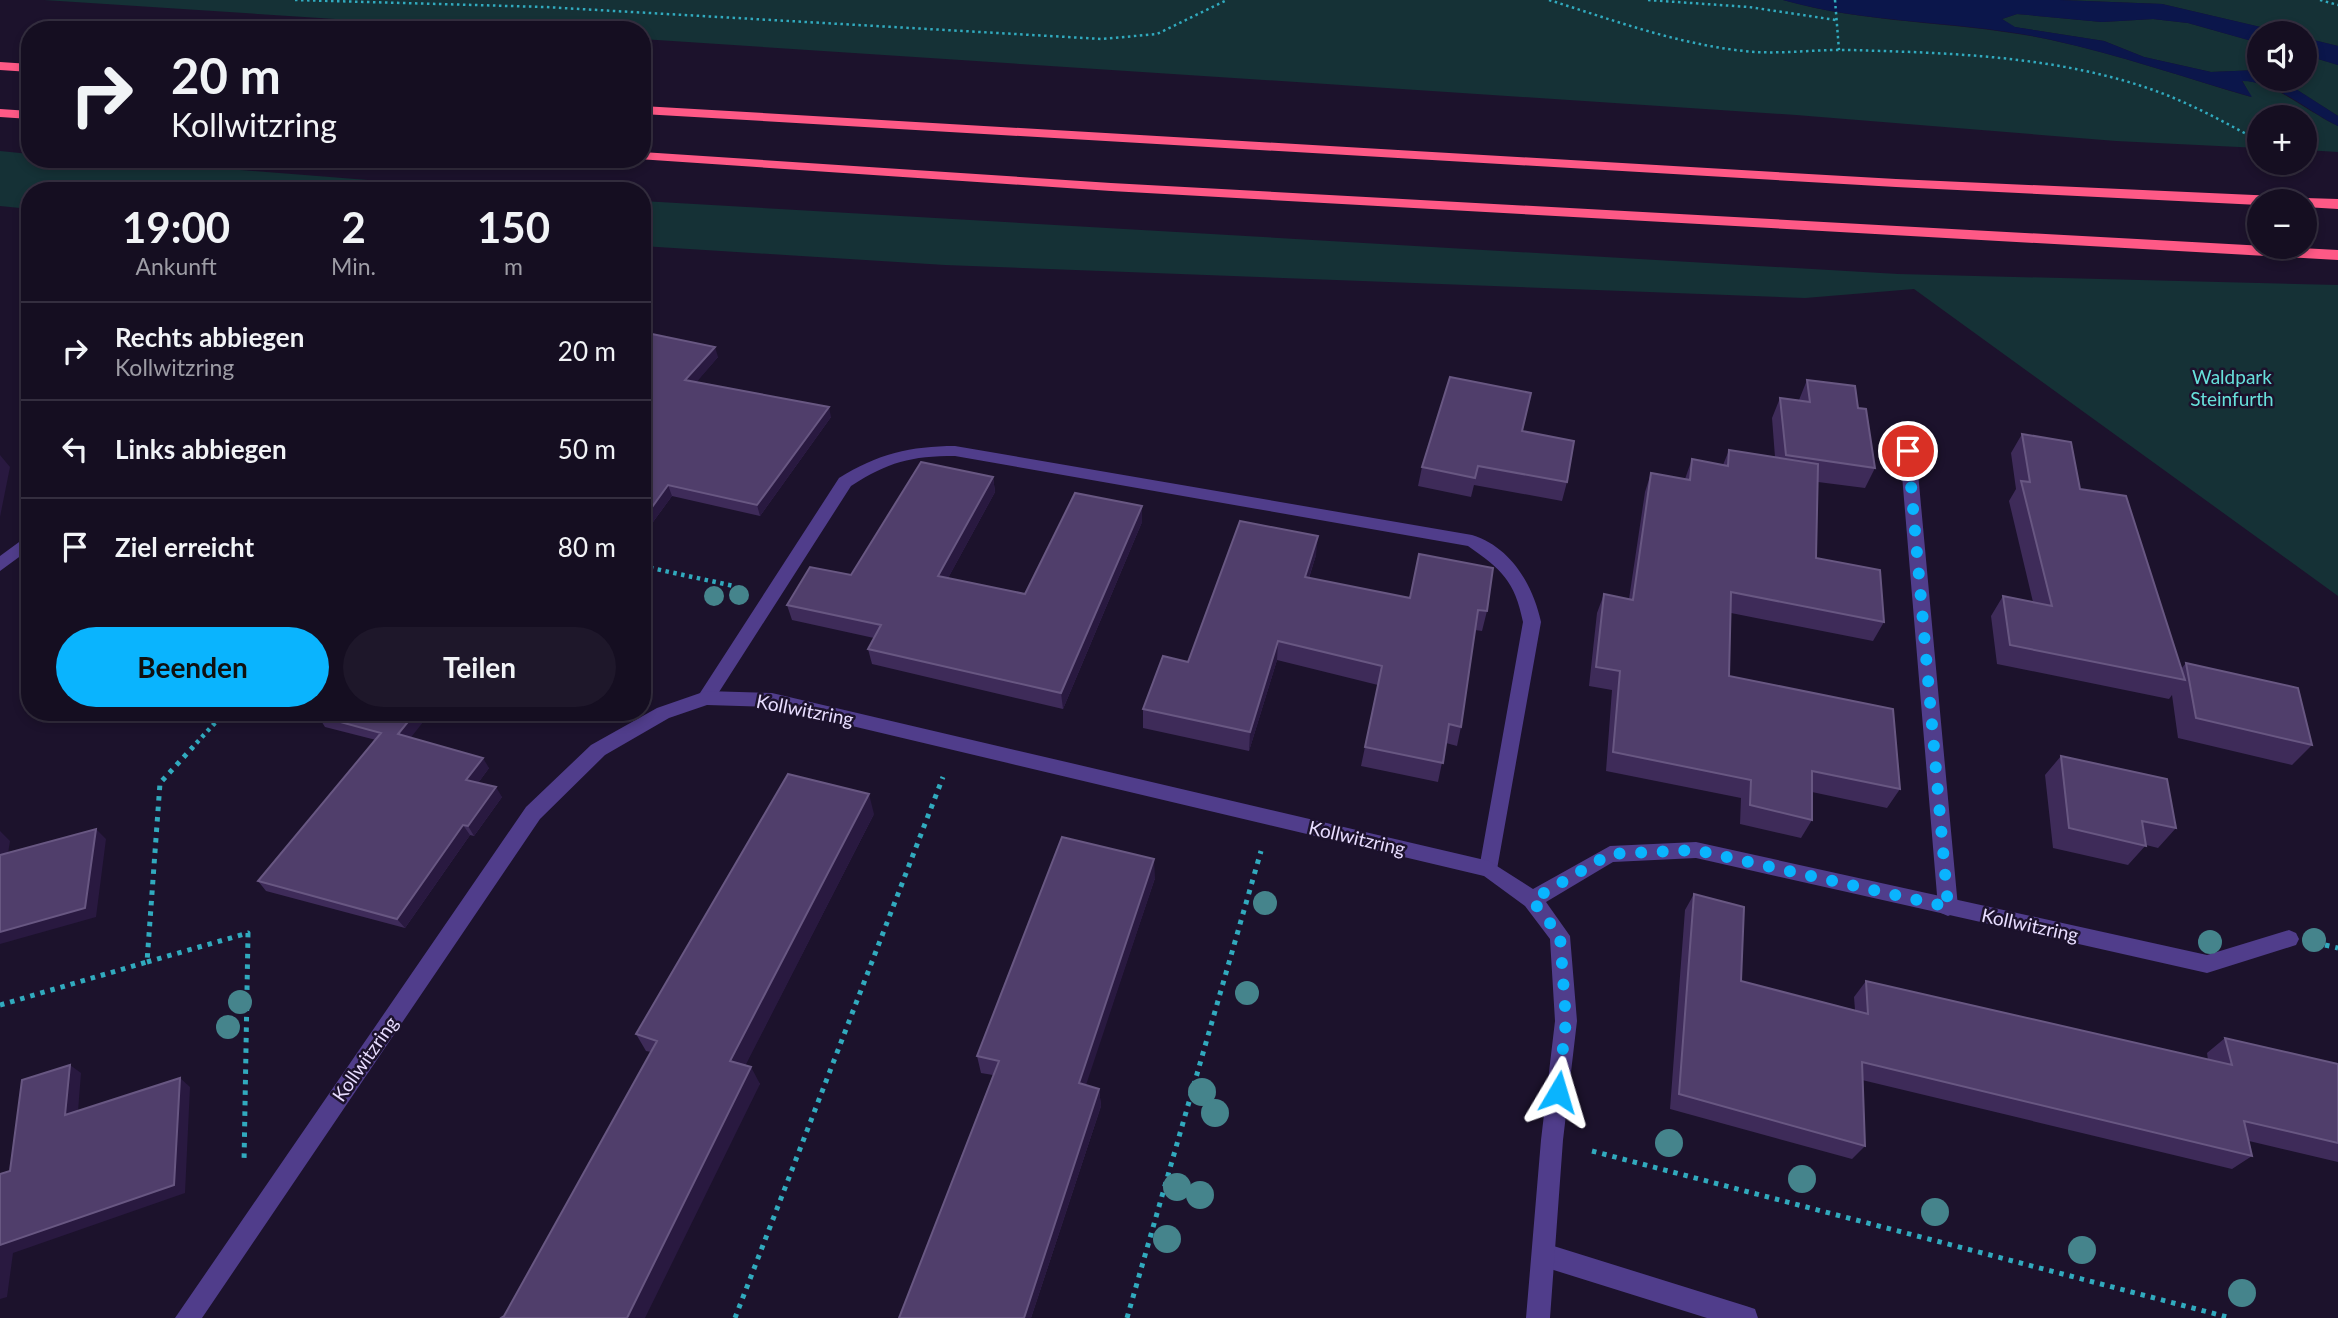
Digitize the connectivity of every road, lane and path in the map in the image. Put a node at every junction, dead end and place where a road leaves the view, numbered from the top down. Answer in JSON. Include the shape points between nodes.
{"nodes":[{"id":1,"x":295,"y":0,"type":"edge"},
{"id":2,"x":1227,"y":0,"type":"edge"},
{"id":3,"x":1549,"y":0,"type":"edge"},
{"id":4,"x":1648,"y":0,"type":"edge"},
{"id":5,"x":1835,"y":0,"type":"edge"},
{"id":6,"x":2320,"y":0,"type":"edge"},
{"id":7,"x":2338,"y":5,"type":"edge"},
{"id":8,"x":1836,"y":20,"type":"junction"},
{"id":9,"x":1839,"y":50,"type":"junction"},
{"id":10,"x":0,"y":66,"type":"edge"},
{"id":11,"x":21,"y":67,"type":"edge"},
{"id":12,"x":651,"y":111,"type":"edge"},
{"id":13,"x":0,"y":113,"type":"edge"},
{"id":14,"x":21,"y":114,"type":"edge"},
{"id":15,"x":2247,"y":135,"type":"edge"},
{"id":16,"x":651,"y":157,"type":"edge"},
{"id":17,"x":2247,"y":200,"type":"edge"},
{"id":18,"x":2317,"y":203,"type":"edge"},
{"id":19,"x":2338,"y":204,"type":"edge"},
{"id":20,"x":2338,"y":255,"type":"edge"},
{"id":21,"x":1908,"y":451,"type":"dead end"},
{"id":22,"x":21,"y":548,"type":"edge"},
{"id":23,"x":0,"y":565,"type":"edge"},
{"id":24,"x":651,"y":568,"type":"edge"},
{"id":25,"x":772,"y":594,"type":"junction"},
{"id":26,"x":706,"y":698,"type":"junction"},
{"id":27,"x":651,"y":720,"type":"edge"},
{"id":28,"x":217,"y":721,"type":"edge"},
{"id":29,"x":649,"y":721,"type":"edge"},
{"id":30,"x":956,"y":744,"type":"junction"},
{"id":31,"x":1271,"y":818,"type":"junction"},
{"id":32,"x":1489,"y":869,"type":"junction"},
{"id":33,"x":1532,"y":900,"type":"junction"},
{"id":34,"x":1948,"y":907,"type":"junction"},
{"id":35,"x":2289,"y":939,"type":"dead end"},
{"id":36,"x":147,"y":961,"type":"junction"},
{"id":37,"x":0,"y":1005,"type":"edge"},
{"id":38,"x":1552,"y":1140,"type":"junction"},
{"id":39,"x":244,"y":1167,"type":"dead end"},
{"id":40,"x":1544,"y":1255,"type":"junction"},
{"id":41,"x":187,"y":1318,"type":"edge"},
{"id":42,"x":735,"y":1318,"type":"edge"},
{"id":43,"x":1127,"y":1318,"type":"edge"},
{"id":44,"x":1538,"y":1318,"type":"edge"},
{"id":45,"x":1746,"y":1318,"type":"edge"},
{"id":46,"x":2231,"y":1318,"type":"edge"}],
"edges":[{"from":1,"to":2,"type":"path","via":[[545,7],[1102,39],[1157,34]]},
{"from":3,"to":9,"type":"path","via":[[1742,51]]},
{"from":4,"to":8,"type":"path","via":[[1749,6]]},
{"from":5,"to":8,"type":"path"},
{"from":6,"to":7,"type":"path"},
{"from":8,"to":9,"type":"path"},
{"from":9,"to":15,"type":"path","via":[[1973,54],[2037,62],[2104,76],[2204,109]]},
{"from":10,"to":11,"type":"highway"},
{"from":12,"to":17,"type":"highway"},
{"from":13,"to":14,"type":"highway"},
{"from":16,"to":20,"type":"highway","via":[[1125,188]]},
{"from":18,"to":19,"type":"highway"},
{"from":21,"to":34,"type":"street"},
{"from":22,"to":23,"type":"street"},
{"from":24,"to":25,"type":"path"},
{"from":25,"to":26,"type":"street"},
{"from":25,"to":32,"type":"street","via":[[845,482],[877,461],[909,451],[955,451],[1472,541],[1508,565],[1527,592],[1532,622]]},
{"from":26,"to":27,"type":"street","name":"Kollwitzring"},
{"from":26,"to":30,"type":"street","name":"Kollwitzring","via":[[772,700]]},
{"from":28,"to":36,"type":"path","via":[[160,783]]},
{"from":29,"to":41,"type":"street","name":"Kollwitzring","via":[[597,750],[533,813]]},
{"from":30,"to":31,"type":"street","name":"Kollwitzring"},
{"from":30,"to":42,"type":"path"},
{"from":31,"to":32,"type":"street","name":"Kollwitzring"},
{"from":31,"to":43,"type":"path"},
{"from":32,"to":33,"type":"street","name":"Kollwitzring"},
{"from":33,"to":34,"type":"street","name":"Kollwitzring","via":[[1610,854],[1696,850]]},
{"from":33,"to":38,"type":"street","name":"Kollwitzring","via":[[1560,936],[1566,1021]]},
{"from":34,"to":35,"type":"street","name":"Kollwitzring","via":[[2207,964]]},
{"from":36,"to":37,"type":"path"},
{"from":36,"to":39,"type":"path","via":[[248,933]]},
{"from":38,"to":40,"type":"street","name":"Kollwitzring"},
{"from":38,"to":46,"type":"path"},
{"from":40,"to":44,"type":"street","name":"Kollwitzring"},
{"from":40,"to":45,"type":"street"}]}
